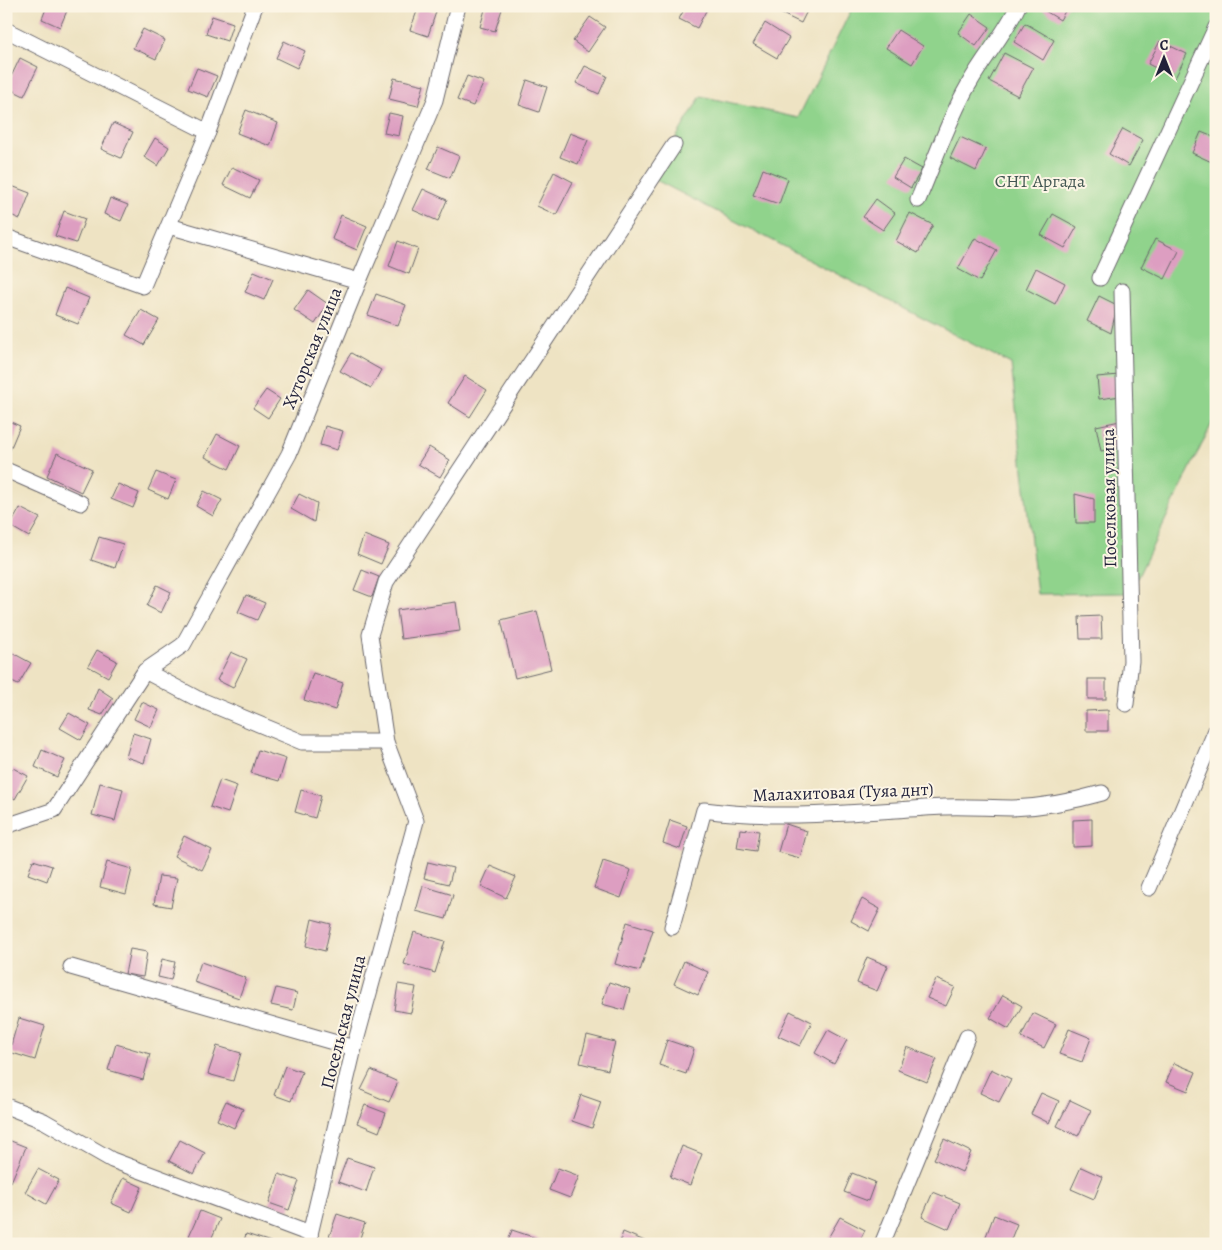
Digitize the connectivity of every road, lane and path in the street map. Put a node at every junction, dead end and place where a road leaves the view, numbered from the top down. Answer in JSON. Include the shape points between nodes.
{"nodes":[{"id":1,"x":255,"y":6,"type":"edge"},
{"id":2,"x":458,"y":6,"type":"edge"},
{"id":3,"x":1018,"y":6,"type":"edge"},
{"id":4,"x":1216,"y":27,"type":"edge"},
{"id":5,"x":6,"y":30,"type":"edge"},
{"id":6,"x":208,"y":132,"type":"junction"},
{"id":7,"x":674,"y":145,"type":"dead end"},
{"id":8,"x":918,"y":200,"type":"dead end"},
{"id":9,"x":169,"y":226,"type":"junction"},
{"id":10,"x":6,"y":237,"type":"edge"},
{"id":11,"x":1100,"y":278,"type":"dead end"},
{"id":12,"x":359,"y":281,"type":"junction"},
{"id":13,"x":1122,"y":291,"type":"dead end"},
{"id":14,"x":6,"y":470,"type":"edge"},
{"id":15,"x":81,"y":503,"type":"dead end"},
{"id":16,"x":145,"y":671,"type":"junction"},
{"id":17,"x":1126,"y":704,"type":"dead end"},
{"id":18,"x":1216,"y":730,"type":"edge"},
{"id":19,"x":386,"y":742,"type":"junction"},
{"id":20,"x":1102,"y":793,"type":"dead end"},
{"id":21,"x":6,"y":826,"type":"edge"},
{"id":22,"x":1149,"y":888,"type":"dead end"},
{"id":23,"x":672,"y":926,"type":"dead end"},
{"id":24,"x":70,"y":967,"type":"dead end"},
{"id":25,"x":967,"y":1037,"type":"dead end"},
{"id":26,"x":354,"y":1048,"type":"junction"},
{"id":27,"x":6,"y":1106,"type":"edge"},
{"id":28,"x":311,"y":1239,"type":"edge"},
{"id":29,"x":882,"y":1244,"type":"edge"}],
"edges":[{"from":1,"to":6,"type":"street"},
{"from":2,"to":12,"type":"street","name":"Хуторская улица","via":[[435,100]]},
{"from":3,"to":8,"type":"street","via":[[968,86]]},
{"from":4,"to":11,"type":"street"},
{"from":5,"to":6,"type":"street"},
{"from":6,"to":9,"type":"street"},
{"from":7,"to":19,"type":"street","via":[[386,582],[370,635]]},
{"from":9,"to":10,"type":"street","via":[[143,286]]},
{"from":9,"to":12,"type":"street"},
{"from":12,"to":16,"type":"street","name":"Хуторская улица","via":[[289,454],[183,645]]},
{"from":13,"to":17,"type":"street","name":"Поселковая улица","via":[[1132,660]]},
{"from":14,"to":15,"type":"street"},
{"from":16,"to":19,"type":"street","via":[[196,698],[302,742]]},
{"from":16,"to":21,"type":"street","via":[[54,810]]},
{"from":18,"to":22,"type":"street"},
{"from":19,"to":26,"type":"street","name":"Посельская улица","via":[[416,821]]},
{"from":20,"to":23,"type":"street","name":"Малахитовая (Туяа днт)","via":[[1014,808],[956,807],[812,814],[704,810]]},
{"from":24,"to":26,"type":"street"},
{"from":25,"to":29,"type":"street"},
{"from":26,"to":28,"type":"street","name":"Посельская улица"},
{"from":27,"to":28,"type":"street","via":[[44,1121],[112,1160]]}]}
